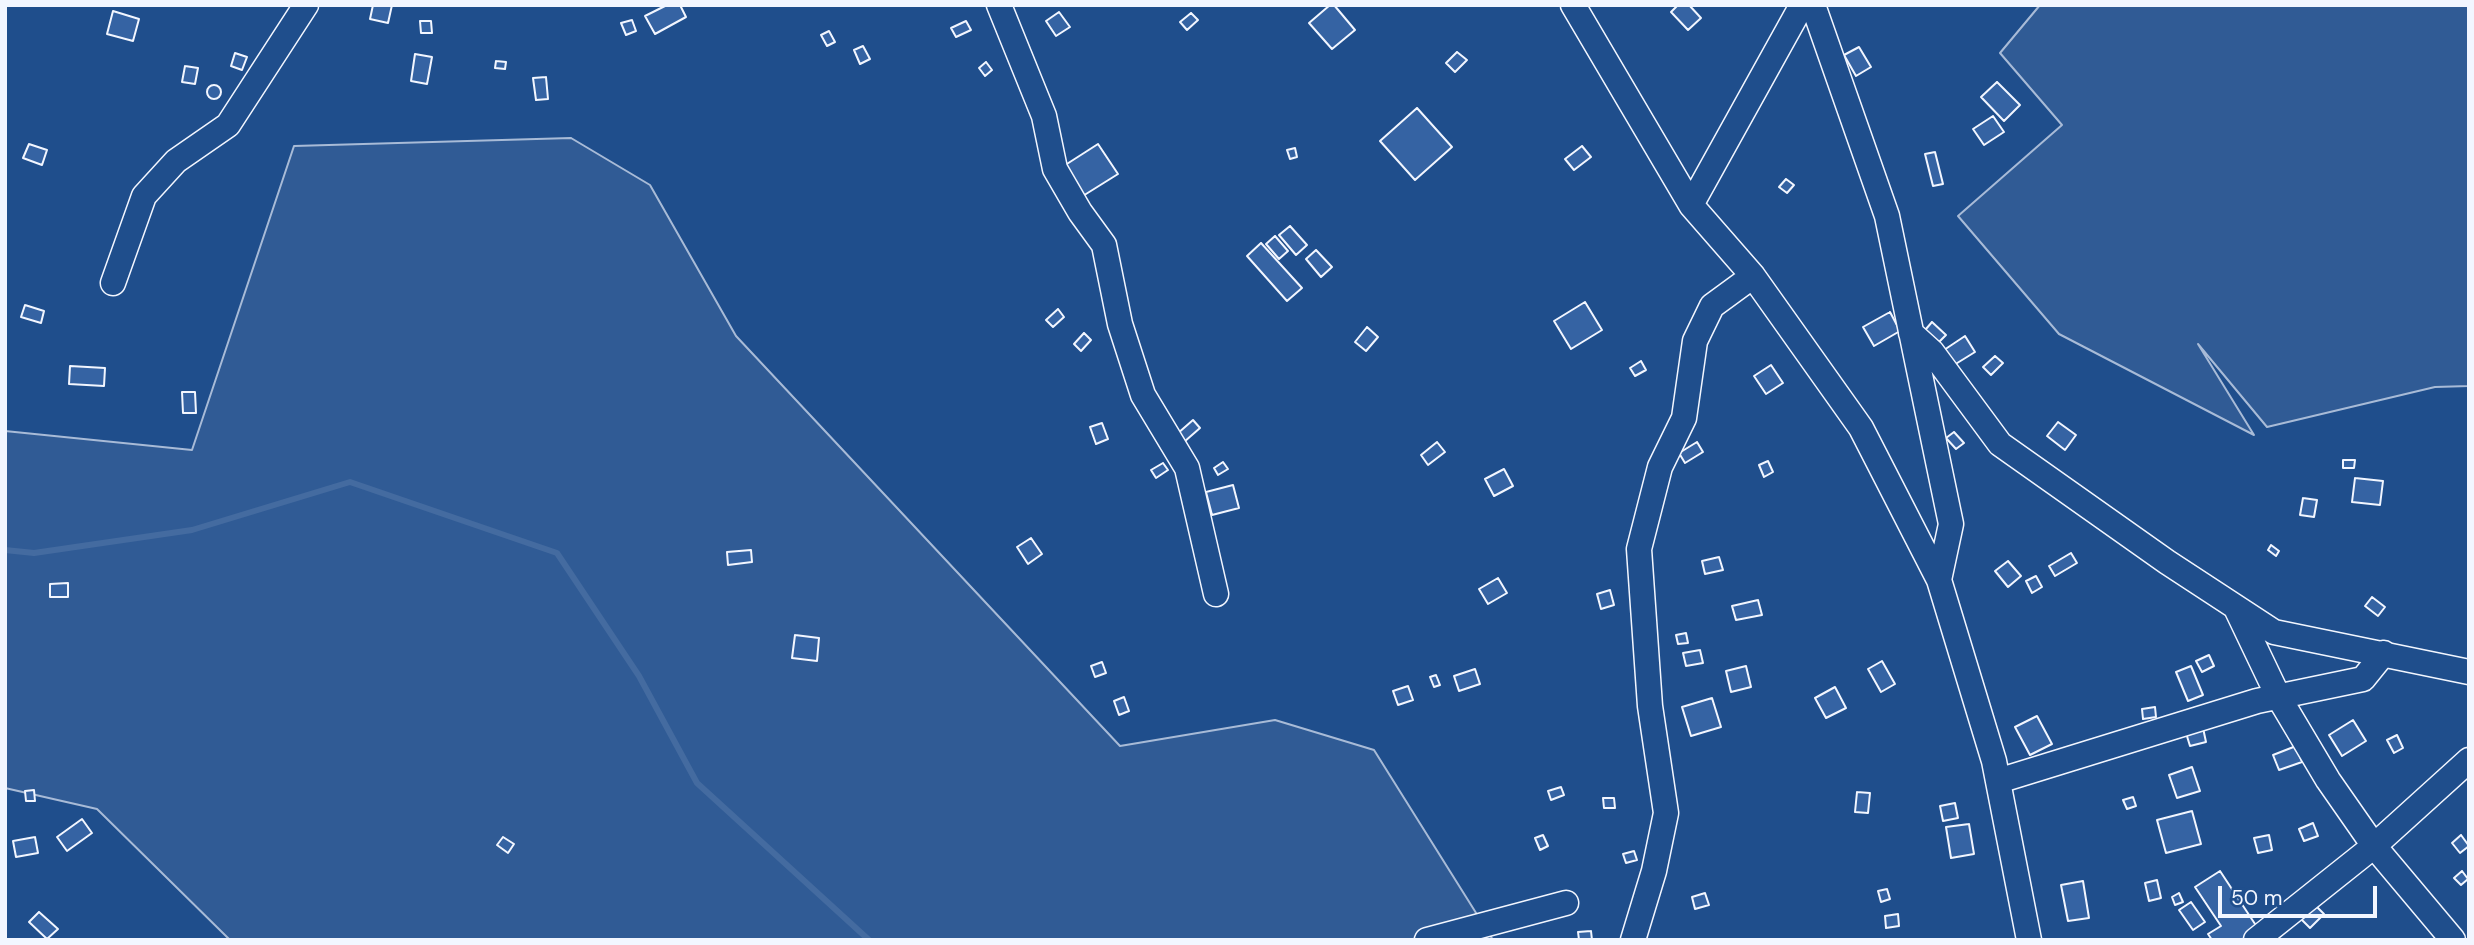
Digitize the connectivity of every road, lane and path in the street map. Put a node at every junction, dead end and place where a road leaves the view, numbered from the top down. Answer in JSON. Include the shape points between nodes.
{"nodes":[{"id":1,"x":306,"y":5,"type":"edge"},
{"id":2,"x":999,"y":5,"type":"edge"},
{"id":3,"x":1573,"y":5,"type":"edge"},
{"id":4,"x":1802,"y":5,"type":"edge"},
{"id":5,"x":1813,"y":5,"type":"edge"},
{"id":6,"x":1691,"y":205,"type":"junction"},
{"id":7,"x":1753,"y":276,"type":"junction"},
{"id":8,"x":113,"y":283,"type":"dead end"},
{"id":9,"x":1911,"y":332,"type":"junction"},
{"id":10,"x":1939,"y":580,"type":"junction"},
{"id":11,"x":1216,"y":594,"type":"dead end"},
{"id":12,"x":2236,"y":607,"type":"junction"},
{"id":13,"x":2384,"y":653,"type":"junction"},
{"id":14,"x":2469,"y":672,"type":"edge"},
{"id":15,"x":2278,"y":696,"type":"junction"},
{"id":16,"x":2469,"y":760,"type":"edge"},
{"id":17,"x":1998,"y":781,"type":"junction"},
{"id":18,"x":2374,"y":846,"type":"junction"},
{"id":19,"x":1566,"y":903,"type":"dead end"},
{"id":20,"x":1427,"y":940,"type":"edge"},
{"id":21,"x":1633,"y":940,"type":"edge"},
{"id":22,"x":2029,"y":940,"type":"edge"},
{"id":23,"x":2256,"y":940,"type":"edge"},
{"id":24,"x":2453,"y":940,"type":"edge"}],
"edges":[{"from":1,"to":8,"type":"street","via":[[228,125],[176,161],[144,196]]},
{"from":2,"to":11,"type":"street","via":[[1044,116],[1055,169],[1104,245],[1120,324],[1143,395],[1187,468]]},
{"from":3,"to":6,"type":"street"},
{"from":4,"to":6,"type":"street"},
{"from":5,"to":9,"type":"street","via":[[1887,216]]},
{"from":6,"to":7,"type":"street"},
{"from":7,"to":10,"type":"street","via":[[1861,428]]},
{"from":7,"to":21,"type":"street","via":[[1712,306],[1695,341],[1684,418],[1660,467],[1639,549],[1650,706],[1666,813]]},
{"from":9,"to":10,"type":"street","via":[[1951,524]]},
{"from":9,"to":12,"type":"street","via":[[1932,352],[2000,444]]},
{"from":10,"to":17,"type":"street"},
{"from":12,"to":13,"type":"street","via":[[2274,632]]},
{"from":12,"to":15,"type":"street"},
{"from":13,"to":14,"type":"street"},
{"from":13,"to":15,"type":"street","via":[[2363,679]]},
{"from":15,"to":17,"type":"street"},
{"from":15,"to":18,"type":"street"},
{"from":16,"to":18,"type":"street"},
{"from":17,"to":22,"type":"street"},
{"from":18,"to":23,"type":"street"},
{"from":18,"to":24,"type":"street"},
{"from":19,"to":20,"type":"street"}]}
